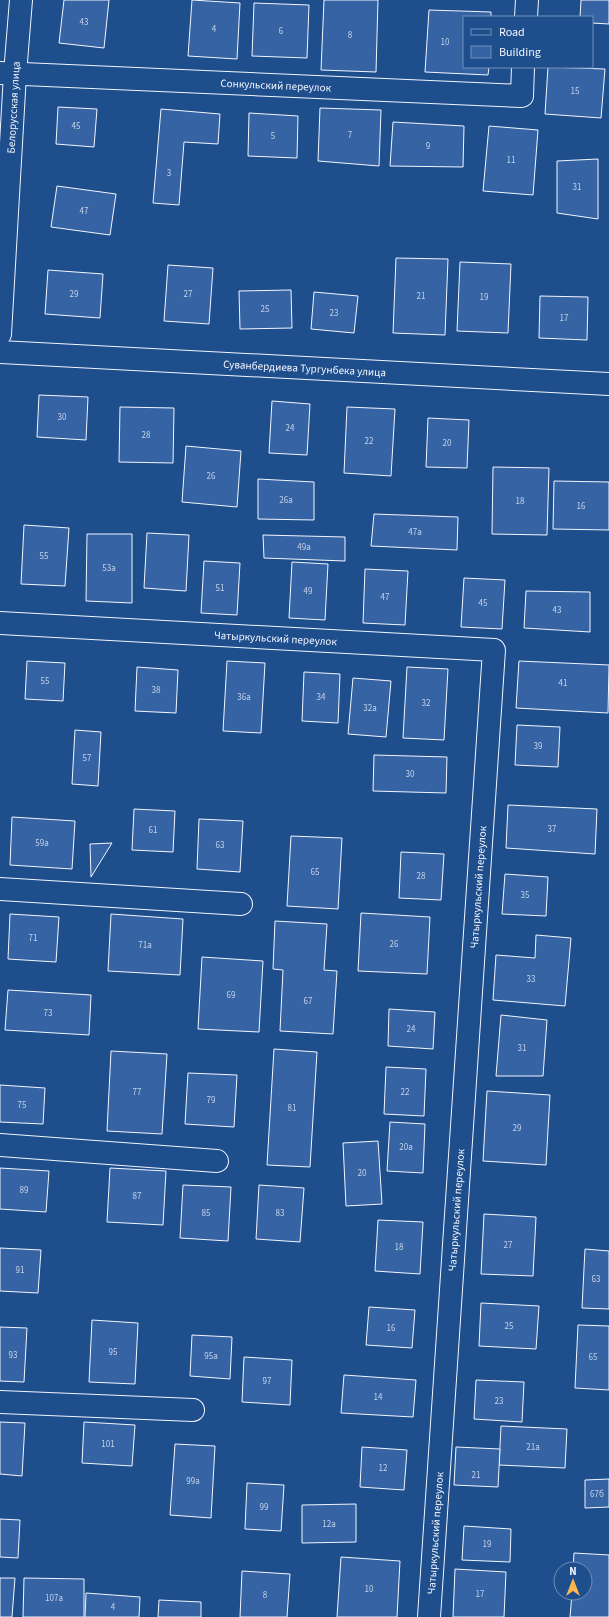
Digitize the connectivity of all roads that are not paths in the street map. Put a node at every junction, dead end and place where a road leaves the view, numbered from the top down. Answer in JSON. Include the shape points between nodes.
{"nodes":[{"id":1,"x":21,"y":0,"type":"edge"},
{"id":2,"x":527,"y":0,"type":"edge"},
{"id":3,"x":526,"y":16,"type":"edge"},
{"id":4,"x":523,"y":68,"type":"edge"},
{"id":5,"x":7,"y":74,"type":"edge"},
{"id":6,"x":0,"y":334,"type":"edge"},
{"id":7,"x":0,"y":352,"type":"edge"},
{"id":8,"x":609,"y":384,"type":"edge"},
{"id":9,"x":0,"y":623,"type":"edge"},
{"id":10,"x":0,"y":889,"type":"edge"},
{"id":11,"x":241,"y":904,"type":"dead end"},
{"id":12,"x":0,"y":1145,"type":"edge"},
{"id":13,"x":217,"y":1161,"type":"dead end"},
{"id":14,"x":0,"y":1402,"type":"edge"},
{"id":15,"x":193,"y":1410,"type":"dead end"},
{"id":16,"x":429,"y":1617,"type":"edge"}],
"edges":[{"from":1,"to":5,"type":"street","name":"Белорусская улица"},
{"from":2,"to":3,"type":"street"},
{"from":4,"to":5,"type":"street","name":"Сонкульский переулок","via":[[522,96]]},
{"from":5,"to":6,"type":"street","name":"Белорусская улица"},
{"from":7,"to":8,"type":"street","name":"Суванбердиева Тургунбека улица"},
{"from":9,"to":16,"type":"street","name":"Чатыркульский переулок","via":[[494,650]]},
{"from":10,"to":11,"type":"street"},
{"from":12,"to":13,"type":"street"},
{"from":14,"to":15,"type":"street"}]}
